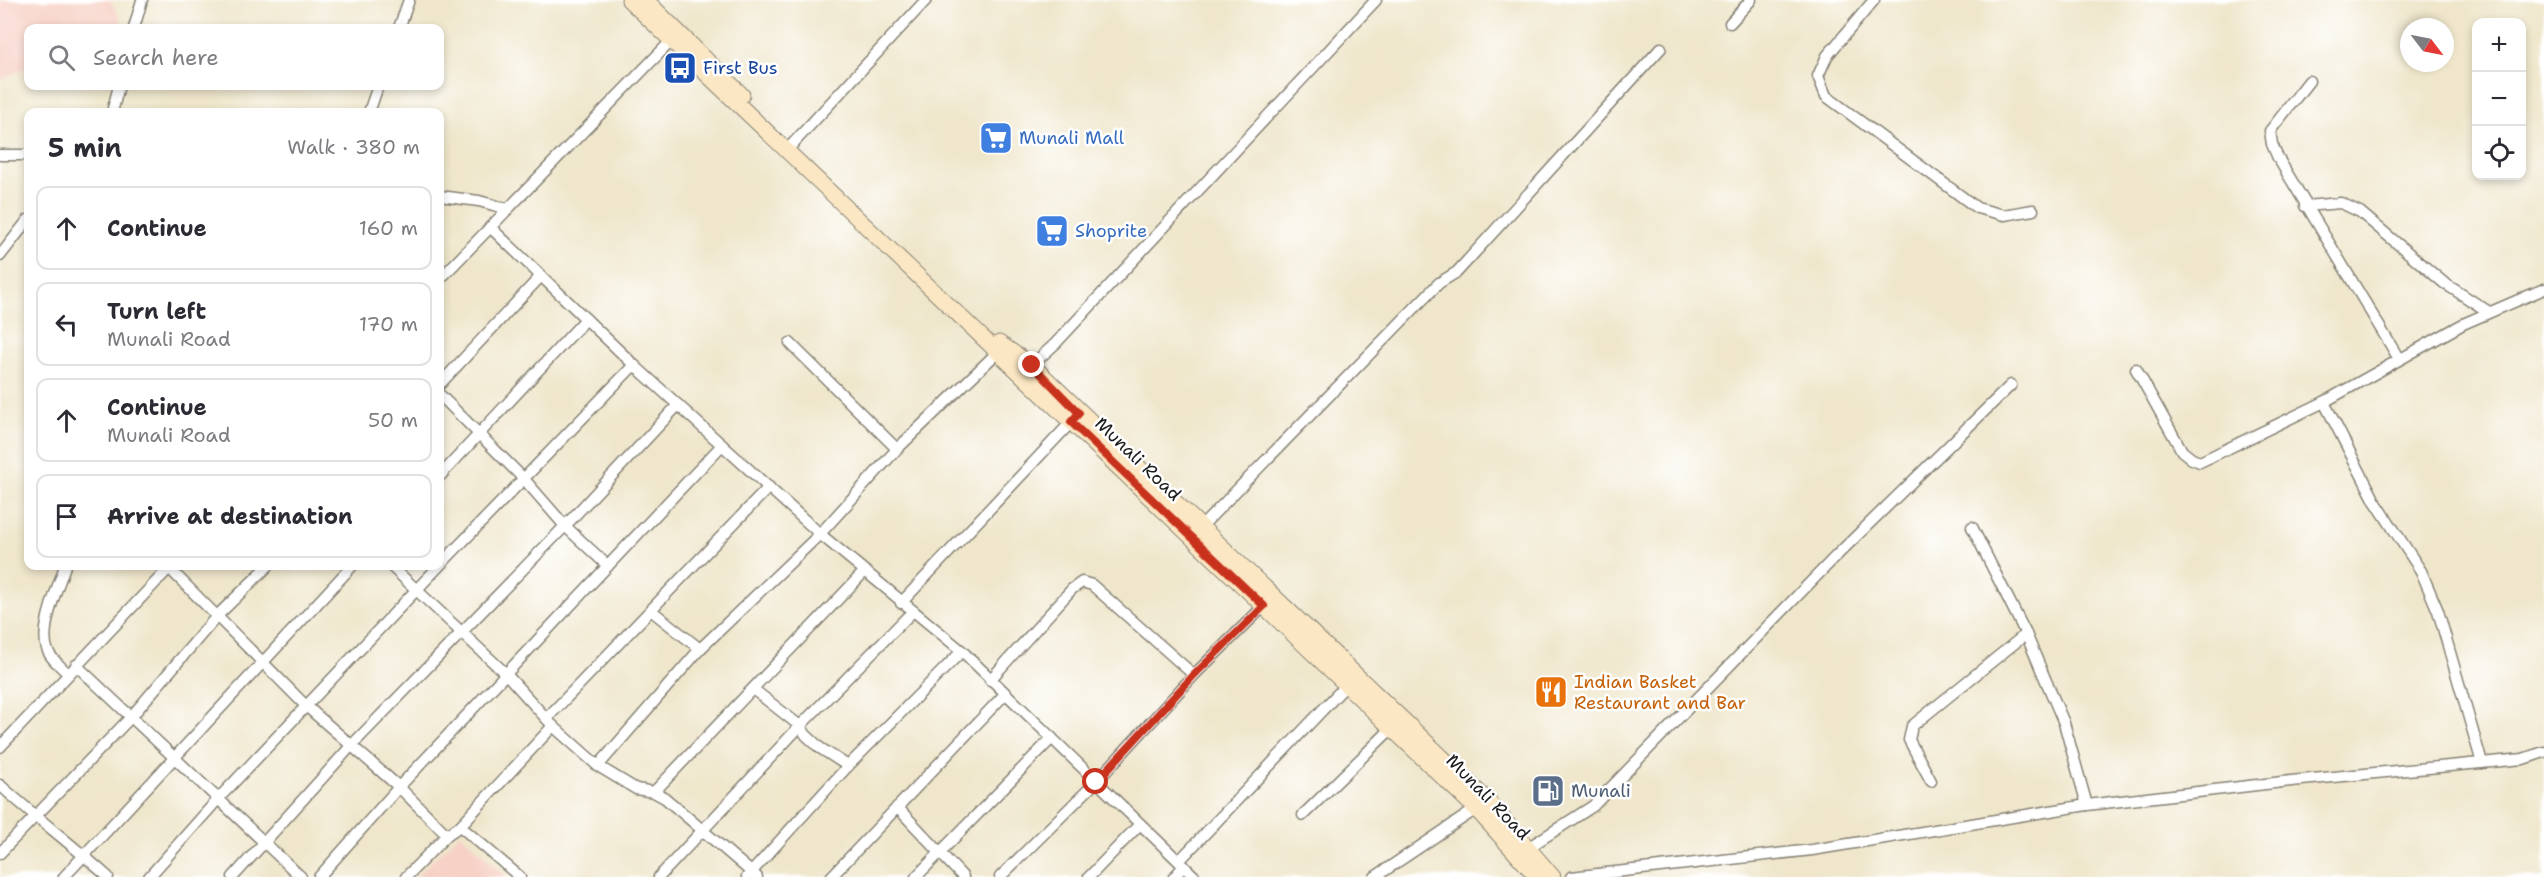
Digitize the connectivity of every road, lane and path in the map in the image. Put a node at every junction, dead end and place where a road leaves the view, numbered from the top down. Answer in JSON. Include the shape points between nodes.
{"nodes":[{"id":1,"x":142,"y":0,"type":"edge"},
{"id":2,"x":409,"y":0,"type":"edge"},
{"id":3,"x":629,"y":0,"type":"edge"},
{"id":4,"x":646,"y":0,"type":"edge"},
{"id":5,"x":925,"y":0,"type":"edge"},
{"id":6,"x":1376,"y":0,"type":"edge"},
{"id":7,"x":1751,"y":0,"type":"edge"},
{"id":8,"x":1874,"y":0,"type":"edge"},
{"id":9,"x":1730,"y":23,"type":"dead end"},
{"id":10,"x":135,"y":24,"type":"edge"},
{"id":11,"x":400,"y":24,"type":"edge"},
{"id":12,"x":676,"y":37,"type":"junction"},
{"id":13,"x":1661,"y":48,"type":"dead end"},
{"id":14,"x":2309,"y":81,"type":"dead end"},
{"id":15,"x":118,"y":90,"type":"edge"},
{"id":16,"x":377,"y":90,"type":"edge"},
{"id":17,"x":113,"y":108,"type":"edge"},
{"id":18,"x":370,"y":108,"type":"edge"},
{"id":19,"x":790,"y":147,"type":"junction"},
{"id":20,"x":0,"y":155,"type":"edge"},
{"id":21,"x":24,"y":155,"type":"edge"},
{"id":22,"x":444,"y":197,"type":"edge"},
{"id":23,"x":2305,"y":206,"type":"junction"},
{"id":24,"x":508,"y":209,"type":"junction"},
{"id":25,"x":2033,"y":210,"type":"dead end"},
{"id":26,"x":24,"y":225,"type":"edge"},
{"id":27,"x":490,"y":227,"type":"junction"},
{"id":28,"x":0,"y":256,"type":"edge"},
{"id":29,"x":444,"y":275,"type":"edge"},
{"id":30,"x":541,"y":276,"type":"junction"},
{"id":31,"x":2544,"y":289,"type":"edge"},
{"id":32,"x":2489,"y":312,"type":"junction"},
{"id":33,"x":586,"y":319,"type":"junction"},
{"id":34,"x":790,"y":343,"type":"dead end"},
{"id":35,"x":1000,"y":349,"type":"junction"},
{"id":36,"x":2399,"y":359,"type":"junction"},
{"id":37,"x":634,"y":365,"type":"junction"},
{"id":38,"x":1032,"y":365,"type":"junction"},
{"id":39,"x":2136,"y":369,"type":"dead end"},
{"id":40,"x":444,"y":380,"type":"edge"},
{"id":41,"x":2011,"y":385,"type":"dead end"},
{"id":42,"x":444,"y":399,"type":"edge"},
{"id":43,"x":2324,"y":402,"type":"junction"},
{"id":44,"x":678,"y":405,"type":"junction"},
{"id":45,"x":1075,"y":417,"type":"junction"},
{"id":46,"x":479,"y":436,"type":"junction"},
{"id":47,"x":722,"y":445,"type":"junction"},
{"id":48,"x":897,"y":449,"type":"junction"},
{"id":49,"x":444,"y":472,"type":"edge"},
{"id":50,"x":524,"y":479,"type":"junction"},
{"id":51,"x":769,"y":487,"type":"junction"},
{"id":52,"x":565,"y":526,"type":"junction"},
{"id":53,"x":1972,"y":527,"type":"dead end"},
{"id":54,"x":1197,"y":531,"type":"junction"},
{"id":55,"x":820,"y":534,"type":"junction"},
{"id":56,"x":444,"y":560,"type":"edge"},
{"id":57,"x":608,"y":566,"type":"junction"},
{"id":58,"x":64,"y":570,"type":"edge"},
{"id":59,"x":167,"y":570,"type":"edge"},
{"id":60,"x":173,"y":570,"type":"edge"},
{"id":61,"x":264,"y":570,"type":"edge"},
{"id":62,"x":348,"y":570,"type":"edge"},
{"id":63,"x":395,"y":570,"type":"edge"},
{"id":64,"x":434,"y":570,"type":"edge"},
{"id":65,"x":864,"y":572,"type":"junction"},
{"id":66,"x":416,"y":589,"type":"junction"},
{"id":67,"x":1269,"y":602,"type":"junction"},
{"id":68,"x":902,"y":603,"type":"junction"},
{"id":69,"x":652,"y":611,"type":"junction"},
{"id":70,"x":913,"y":611,"type":"junction"},
{"id":71,"x":217,"y":616,"type":"junction"},
{"id":72,"x":462,"y":632,"type":"junction"},
{"id":73,"x":2026,"y":634,"type":"junction"},
{"id":74,"x":700,"y":649,"type":"junction"},
{"id":75,"x":962,"y":651,"type":"junction"},
{"id":76,"x":262,"y":662,"type":"junction"},
{"id":77,"x":76,"y":665,"type":"junction"},
{"id":78,"x":68,"y":674,"type":"junction"},
{"id":79,"x":507,"y":675,"type":"junction"},
{"id":80,"x":1194,"y":675,"type":"junction"},
{"id":81,"x":990,"y":680,"type":"junction"},
{"id":82,"x":1351,"y":680,"type":"junction"},
{"id":83,"x":753,"y":689,"type":"junction"},
{"id":84,"x":1005,"y":694,"type":"junction"},
{"id":85,"x":305,"y":705,"type":"junction"},
{"id":86,"x":131,"y":717,"type":"junction"},
{"id":87,"x":550,"y":722,"type":"junction"},
{"id":88,"x":800,"y":726,"type":"junction"},
{"id":89,"x":1392,"y":728,"type":"junction"},
{"id":90,"x":1052,"y":738,"type":"junction"},
{"id":91,"x":351,"y":746,"type":"junction"},
{"id":92,"x":0,"y":747,"type":"edge"},
{"id":93,"x":2544,"y":752,"type":"edge"},
{"id":94,"x":176,"y":757,"type":"junction"},
{"id":95,"x":2523,"y":759,"type":"junction"},
{"id":96,"x":2482,"y":763,"type":"junction"},
{"id":97,"x":598,"y":766,"type":"junction"},
{"id":98,"x":848,"y":766,"type":"junction"},
{"id":99,"x":2525,"y":771,"type":"dead end"},
{"id":100,"x":1931,"y":781,"type":"dead end"},
{"id":101,"x":1096,"y":782,"type":"junction"},
{"id":102,"x":0,"y":785,"type":"edge"},
{"id":103,"x":399,"y":787,"type":"junction"},
{"id":104,"x":654,"y":792,"type":"junction"},
{"id":105,"x":219,"y":798,"type":"junction"},
{"id":106,"x":1482,"y":805,"type":"junction"},
{"id":107,"x":2087,"y":806,"type":"junction"},
{"id":108,"x":897,"y":807,"type":"junction"},
{"id":109,"x":1303,"y":815,"type":"dead end"},
{"id":110,"x":35,"y":818,"type":"junction"},
{"id":111,"x":1140,"y":824,"type":"junction"},
{"id":112,"x":460,"y":826,"type":"junction"},
{"id":113,"x":704,"y":830,"type":"junction"},
{"id":114,"x":447,"y":835,"type":"junction"},
{"id":115,"x":265,"y":843,"type":"junction"},
{"id":116,"x":1523,"y":851,"type":"junction"},
{"id":117,"x":0,"y":853,"type":"edge"},
{"id":118,"x":940,"y":853,"type":"junction"},
{"id":119,"x":85,"y":856,"type":"junction"},
{"id":120,"x":1182,"y":864,"type":"junction"},
{"id":121,"x":752,"y":875,"type":"edge"},
{"id":122,"x":1533,"y":876,"type":"edge"},
{"id":123,"x":64,"y":877,"type":"edge"},
{"id":124,"x":108,"y":877,"type":"edge"},
{"id":125,"x":149,"y":877,"type":"edge"},
{"id":126,"x":233,"y":877,"type":"edge"},
{"id":127,"x":301,"y":877,"type":"edge"},
{"id":128,"x":319,"y":877,"type":"edge"},
{"id":129,"x":406,"y":877,"type":"edge"},
{"id":130,"x":520,"y":877,"type":"edge"},
{"id":131,"x":659,"y":877,"type":"edge"},
{"id":132,"x":831,"y":877,"type":"edge"},
{"id":133,"x":916,"y":877,"type":"edge"},
{"id":134,"x":963,"y":877,"type":"edge"},
{"id":135,"x":1000,"y":877,"type":"edge"},
{"id":136,"x":1089,"y":877,"type":"edge"},
{"id":137,"x":1174,"y":877,"type":"edge"},
{"id":138,"x":1195,"y":877,"type":"edge"},
{"id":139,"x":1375,"y":877,"type":"edge"},
{"id":140,"x":1553,"y":877,"type":"edge"},
{"id":141,"x":1571,"y":877,"type":"edge"}],
"edges":[{"from":1,"to":10,"type":"street"},
{"from":2,"to":11,"type":"street"},
{"from":3,"to":12,"type":"main road","name":"Munali Road"},
{"from":4,"to":12,"type":"main road","name":"Munali Road"},
{"from":5,"to":19,"type":"street"},
{"from":6,"to":38,"type":"street"},
{"from":7,"to":9,"type":"street"},
{"from":8,"to":25,"type":"street","via":[[1827,56],[1818,76],[1826,96],[1977,208],[2004,215]]},
{"from":12,"to":19,"type":"main road","name":"Munali Road"},
{"from":12,"to":24,"type":"street"},
{"from":13,"to":54,"type":"street","via":[[1456,272],[1439,283]]},
{"from":14,"to":23,"type":"street","via":[[2270,131],[2278,158]]},
{"from":15,"to":17,"type":"street"},
{"from":16,"to":18,"type":"street"},
{"from":19,"to":35,"type":"main road","name":"Munali Road"},
{"from":20,"to":21,"type":"street"},
{"from":22,"to":24,"type":"street"},
{"from":23,"to":32,"type":"street","via":[[2341,203],[2360,212],[2444,283]]},
{"from":23,"to":36,"type":"street"},
{"from":24,"to":27,"type":"street"},
{"from":26,"to":28,"type":"street"},
{"from":27,"to":29,"type":"street"},
{"from":27,"to":30,"type":"street"},
{"from":30,"to":33,"type":"street"},
{"from":30,"to":40,"type":"street"},
{"from":31,"to":32,"type":"street"},
{"from":32,"to":36,"type":"street"},
{"from":33,"to":37,"type":"street"},
{"from":33,"to":46,"type":"street"},
{"from":34,"to":48,"type":"street"},
{"from":35,"to":38,"type":"main road","name":"Munali Road"},
{"from":35,"to":45,"type":"main road","name":"Munali Road"},
{"from":35,"to":48,"type":"street"},
{"from":36,"to":43,"type":"street"},
{"from":37,"to":44,"type":"street"},
{"from":37,"to":50,"type":"street"},
{"from":38,"to":45,"type":"main road","name":"Munali Road"},
{"from":39,"to":43,"type":"street","via":[[2182,451],[2200,462]]},
{"from":41,"to":116,"type":"street","via":[[1834,557],[1593,806]]},
{"from":42,"to":46,"type":"street"},
{"from":43,"to":96,"type":"street","via":[[2374,501],[2421,571],[2439,611]]},
{"from":44,"to":47,"type":"street"},
{"from":44,"to":52,"type":"street"},
{"from":45,"to":54,"type":"main road","name":"Munali Road"},
{"from":45,"to":68,"type":"street"},
{"from":46,"to":49,"type":"street"},
{"from":46,"to":50,"type":"street"},
{"from":47,"to":51,"type":"street"},
{"from":47,"to":57,"type":"street"},
{"from":48,"to":55,"type":"street"},
{"from":50,"to":52,"type":"street"},
{"from":50,"to":56,"type":"street"},
{"from":51,"to":55,"type":"street"},
{"from":51,"to":69,"type":"street"},
{"from":52,"to":57,"type":"street"},
{"from":52,"to":72,"type":"street"},
{"from":53,"to":73,"type":"street"},
{"from":54,"to":67,"type":"main road","name":"Munali Road"},
{"from":55,"to":65,"type":"street"},
{"from":55,"to":74,"type":"street"},
{"from":57,"to":79,"type":"street"},
{"from":58,"to":78,"type":"street","via":[[47,623],[45,645]]},
{"from":59,"to":77,"type":"street"},
{"from":60,"to":71,"type":"street"},
{"from":61,"to":71,"type":"street"},
{"from":62,"to":76,"type":"street"},
{"from":63,"to":66,"type":"street"},
{"from":64,"to":66,"type":"street"},
{"from":65,"to":68,"type":"street"},
{"from":65,"to":83,"type":"street"},
{"from":66,"to":72,"type":"street"},
{"from":66,"to":85,"type":"street"},
{"from":67,"to":80,"type":"street"},
{"from":67,"to":82,"type":"main road","name":"Munali Road"},
{"from":68,"to":70,"type":"street"},
{"from":69,"to":74,"type":"street"},
{"from":69,"to":87,"type":"street"},
{"from":70,"to":75,"type":"street"},
{"from":70,"to":88,"type":"street"},
{"from":71,"to":76,"type":"street"},
{"from":71,"to":86,"type":"street"},
{"from":72,"to":79,"type":"street"},
{"from":72,"to":91,"type":"street"},
{"from":73,"to":100,"type":"street","via":[[1912,726],[1909,740]]},
{"from":73,"to":107,"type":"street","via":[[2064,723]]},
{"from":74,"to":97,"type":"street"},
{"from":75,"to":81,"type":"street"},
{"from":75,"to":98,"type":"street"},
{"from":76,"to":85,"type":"street"},
{"from":76,"to":94,"type":"street"},
{"from":77,"to":78,"type":"street"},
{"from":77,"to":86,"type":"street"},
{"from":78,"to":92,"type":"street"},
{"from":79,"to":87,"type":"street"},
{"from":79,"to":103,"type":"street"},
{"from":80,"to":81,"type":"street","via":[[1092,585],[1082,582]]},
{"from":80,"to":101,"type":"street"},
{"from":81,"to":84,"type":"street"},
{"from":82,"to":89,"type":"main road","name":"Munali Road"},
{"from":82,"to":106,"type":"main road","name":"Munali Road"},
{"from":82,"to":120,"type":"street"},
{"from":83,"to":88,"type":"street"},
{"from":83,"to":104,"type":"street"},
{"from":84,"to":90,"type":"street"},
{"from":84,"to":108,"type":"street"},
{"from":85,"to":91,"type":"street"},
{"from":85,"to":105,"type":"street"},
{"from":86,"to":94,"type":"street"},
{"from":86,"to":110,"type":"street"},
{"from":87,"to":97,"type":"street"},
{"from":87,"to":112,"type":"street"},
{"from":88,"to":98,"type":"street","via":[[820,748]]},
{"from":88,"to":113,"type":"street"},
{"from":89,"to":106,"type":"main road","name":"Munali Road"},
{"from":89,"to":109,"type":"street"},
{"from":90,"to":101,"type":"street"},
{"from":90,"to":118,"type":"street"},
{"from":91,"to":103,"type":"street"},
{"from":91,"to":115,"type":"street"},
{"from":93,"to":95,"type":"street"},
{"from":94,"to":105,"type":"street"},
{"from":94,"to":119,"type":"street"},
{"from":95,"to":96,"type":"street"},
{"from":95,"to":99,"type":"street"},
{"from":96,"to":107,"type":"street"},
{"from":97,"to":104,"type":"street","via":[[636,789]]},
{"from":98,"to":121,"type":"street"},
{"from":101,"to":111,"type":"street"},
{"from":101,"to":135,"type":"street"},
{"from":102,"to":110,"type":"street"},
{"from":103,"to":114,"type":"street"},
{"from":103,"to":128,"type":"street"},
{"from":104,"to":113,"type":"street"},
{"from":105,"to":115,"type":"street"},
{"from":105,"to":125,"type":"street"},
{"from":106,"to":116,"type":"main road","name":"Munali Road"},
{"from":106,"to":139,"type":"street"},
{"from":107,"to":141,"type":"street","via":[[1812,850]]},
{"from":108,"to":118,"type":"street"},
{"from":108,"to":132,"type":"street"},
{"from":110,"to":117,"type":"street"},
{"from":110,"to":119,"type":"street"},
{"from":111,"to":120,"type":"street"},
{"from":111,"to":136,"type":"street"},
{"from":112,"to":114,"type":"street"},
{"from":112,"to":130,"type":"street"},
{"from":113,"to":121,"type":"street"},
{"from":113,"to":131,"type":"street"},
{"from":114,"to":129,"type":"street"},
{"from":115,"to":126,"type":"street"},
{"from":115,"to":127,"type":"street"},
{"from":116,"to":122,"type":"main road","name":"Munali Road"},
{"from":116,"to":140,"type":"main road","name":"Munali Road"},
{"from":118,"to":133,"type":"street"},
{"from":118,"to":134,"type":"street"},
{"from":119,"to":123,"type":"street"},
{"from":119,"to":124,"type":"street"},
{"from":120,"to":137,"type":"street"},
{"from":120,"to":138,"type":"street"}]}
